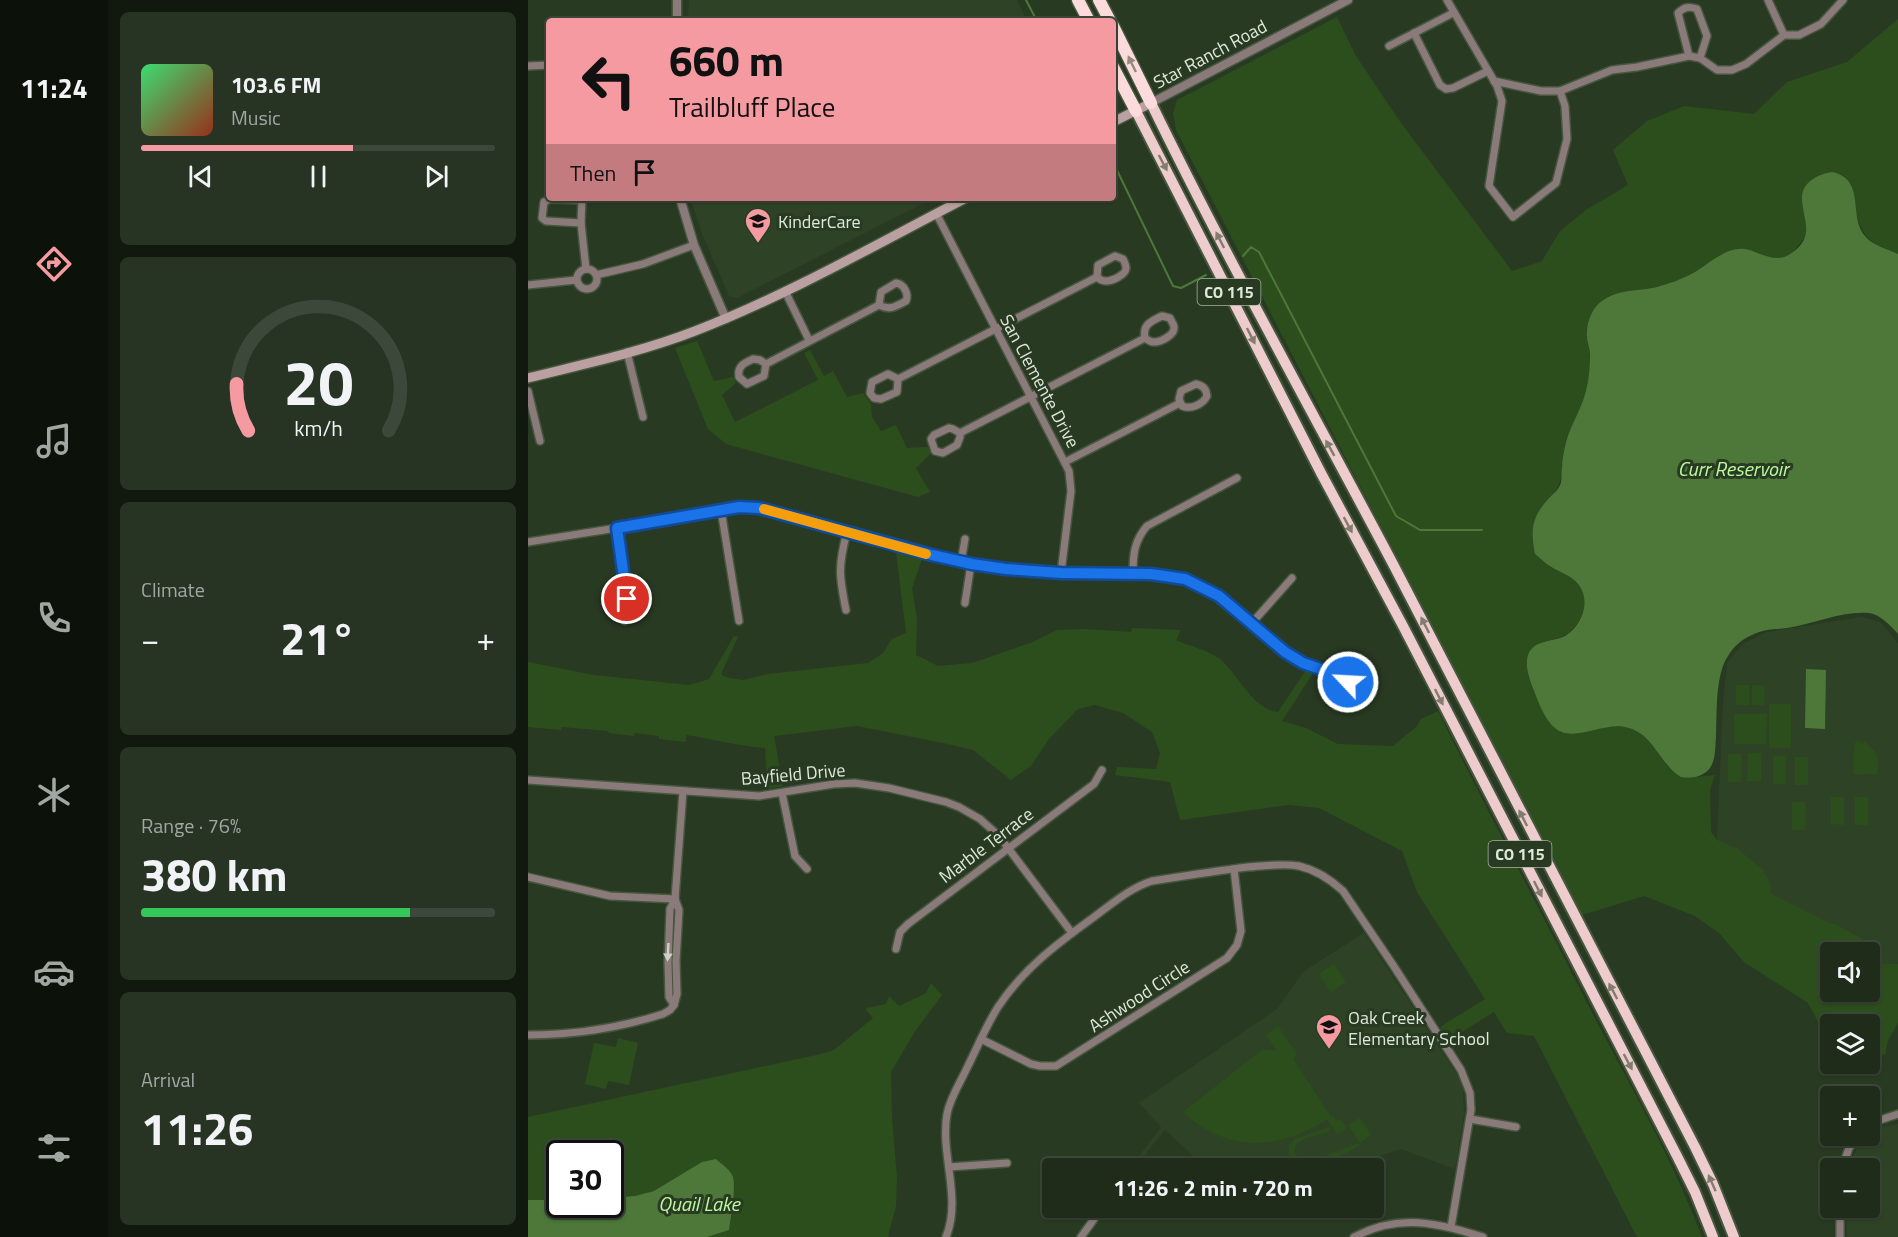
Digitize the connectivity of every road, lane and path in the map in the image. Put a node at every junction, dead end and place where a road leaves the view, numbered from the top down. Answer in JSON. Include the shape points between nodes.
{"nodes":[{"id":1,"x":677,"y":0,"type":"edge"},
{"id":2,"x":1078,"y":0,"type":"edge"},
{"id":3,"x":1099,"y":0,"type":"edge"},
{"id":4,"x":1348,"y":0,"type":"edge"},
{"id":5,"x":1447,"y":0,"type":"edge"},
{"id":6,"x":1768,"y":0,"type":"edge"},
{"id":7,"x":1843,"y":0,"type":"edge"},
{"id":8,"x":1453,"y":13,"type":"junction"},
{"id":9,"x":676,"y":18,"type":"edge"},
{"id":10,"x":1087,"y":18,"type":"edge"},
{"id":11,"x":1108,"y":18,"type":"edge"},
{"id":12,"x":1116,"y":32,"type":"edge"},
{"id":13,"x":1414,"y":33,"type":"junction"},
{"id":14,"x":1784,"y":35,"type":"junction"},
{"id":15,"x":1389,"y":46,"type":"dead end"},
{"id":16,"x":1689,"y":56,"type":"junction"},
{"id":17,"x":1700,"y":58,"type":"junction"},
{"id":18,"x":546,"y":65,"type":"edge"},
{"id":19,"x":528,"y":66,"type":"edge"},
{"id":20,"x":1488,"y":71,"type":"junction"},
{"id":21,"x":1116,"y":73,"type":"edge"},
{"id":22,"x":1494,"y":81,"type":"junction"},
{"id":23,"x":1560,"y":91,"type":"junction"},
{"id":24,"x":1151,"y":103,"type":"junction"},
{"id":25,"x":1136,"y":111,"type":"junction"},
{"id":26,"x":1116,"y":121,"type":"edge"},
{"id":27,"x":546,"y":201,"type":"edge"},
{"id":28,"x":582,"y":201,"type":"edge"},
{"id":29,"x":681,"y":201,"type":"edge"},
{"id":30,"x":960,"y":201,"type":"edge"},
{"id":31,"x":936,"y":213,"type":"junction"},
{"id":32,"x":582,"y":223,"type":"junction"},
{"id":33,"x":694,"y":245,"type":"junction"},
{"id":34,"x":586,"y":269,"type":"junction"},
{"id":35,"x":596,"y":275,"type":"junction"},
{"id":36,"x":1097,"y":277,"type":"junction"},
{"id":37,"x":576,"y":280,"type":"junction"},
{"id":38,"x":528,"y":285,"type":"edge"},
{"id":39,"x":785,"y":291,"type":"junction"},
{"id":40,"x":879,"y":305,"type":"dead end"},
{"id":41,"x":726,"y":319,"type":"junction"},
{"id":42,"x":996,"y":329,"type":"junction"},
{"id":43,"x":1145,"y":338,"type":"junction"},
{"id":44,"x":809,"y":340,"type":"junction"},
{"id":45,"x":627,"y":352,"type":"junction"},
{"id":46,"x":766,"y":364,"type":"dead end"},
{"id":47,"x":528,"y":378,"type":"edge"},
{"id":48,"x":898,"y":379,"type":"junction"},
{"id":49,"x":528,"y":391,"type":"edge"},
{"id":50,"x":1031,"y":396,"type":"junction"},
{"id":51,"x":1180,"y":403,"type":"dead end"},
{"id":52,"x":643,"y":417,"type":"dead end"},
{"id":53,"x":960,"y":433,"type":"dead end"},
{"id":54,"x":540,"y":441,"type":"dead end"},
{"id":55,"x":1065,"y":462,"type":"junction"},
{"id":56,"x":1237,"y":478,"type":"dead end"},
{"id":57,"x":722,"y":510,"type":"junction"},
{"id":58,"x":617,"y":528,"type":"junction"},
{"id":59,"x":847,"y":532,"type":"junction"},
{"id":60,"x":965,"y":540,"type":"dead end"},
{"id":61,"x":528,"y":542,"type":"edge"},
{"id":62,"x":961,"y":562,"type":"junction"},
{"id":63,"x":972,"y":564,"type":"junction"},
{"id":64,"x":1061,"y":573,"type":"junction"},
{"id":65,"x":1133,"y":574,"type":"junction"},
{"id":66,"x":1292,"y":578,"type":"dead end"},
{"id":67,"x":965,"y":603,"type":"dead end"},
{"id":68,"x":846,"y":610,"type":"dead end"},
{"id":69,"x":625,"y":621,"type":"dead end"},
{"id":70,"x":739,"y":621,"type":"dead end"},
{"id":71,"x":1251,"y":624,"type":"junction"},
{"id":72,"x":1348,"y":682,"type":"dead end"},
{"id":73,"x":1102,"y":770,"type":"dead end"},
{"id":74,"x":528,"y":780,"type":"edge"},
{"id":75,"x":683,"y":791,"type":"junction"},
{"id":76,"x":782,"y":793,"type":"junction"},
{"id":77,"x":1008,"y":848,"type":"junction"},
{"id":78,"x":807,"y":869,"type":"dead end"},
{"id":79,"x":1234,"y":869,"type":"junction"},
{"id":80,"x":528,"y":877,"type":"edge"},
{"id":81,"x":675,"y":899,"type":"junction"},
{"id":82,"x":1072,"y":933,"type":"junction"},
{"id":83,"x":896,"y":949,"type":"dead end"},
{"id":84,"x":673,"y":1006,"type":"junction"},
{"id":85,"x":678,"y":1014,"type":"dead end"},
{"id":86,"x":528,"y":1035,"type":"edge"},
{"id":87,"x":981,"y":1040,"type":"junction"},
{"id":88,"x":1898,"y":1114,"type":"edge"},
{"id":89,"x":1470,"y":1119,"type":"junction"},
{"id":90,"x":1880,"y":1120,"type":"edge"},
{"id":91,"x":1516,"y":1127,"type":"dead end"},
{"id":92,"x":1007,"y":1163,"type":"dead end"},
{"id":93,"x":949,"y":1167,"type":"junction"},
{"id":94,"x":1095,"y":1218,"type":"edge"},
{"id":95,"x":1840,"y":1218,"type":"edge"},
{"id":96,"x":1450,"y":1227,"type":"junction"},
{"id":97,"x":946,"y":1237,"type":"edge"},
{"id":98,"x":1081,"y":1237,"type":"edge"},
{"id":99,"x":1354,"y":1237,"type":"edge"},
{"id":100,"x":1483,"y":1237,"type":"edge"},
{"id":101,"x":1713,"y":1237,"type":"edge"},
{"id":102,"x":1734,"y":1237,"type":"edge"},
{"id":103,"x":1840,"y":1237,"type":"edge"}],
"edges":[{"from":1,"to":9,"type":"street"},
{"from":2,"to":10,"type":"highway"},
{"from":3,"to":11,"type":"highway"},
{"from":4,"to":24,"type":"street","name":"Star Ranch Road"},
{"from":5,"to":8,"type":"street"},
{"from":6,"to":14,"type":"street"},
{"from":7,"to":14,"type":"street","via":[[1821,24],[1799,35]]},
{"from":8,"to":13,"type":"street"},
{"from":8,"to":20,"type":"street"},
{"from":24,"to":12,"type":"highway","number":"CO 115","one_way":true},
{"from":13,"to":15,"type":"street"},
{"from":13,"to":20,"type":"street","via":[[1440,85],[1446,89]]},
{"from":14,"to":17,"type":"street","via":[[1732,70],[1717,70]]},
{"from":16,"to":17,"type":"street"},
{"from":16,"to":17,"type":"street","via":[[1678,13],[1691,6],[1697,9],[1707,36]]},
{"from":16,"to":23,"type":"street","via":[[1612,70]]},
{"from":18,"to":19,"type":"street"},
{"from":20,"to":22,"type":"street"},
{"from":21,"to":25,"type":"highway","number":"CO 115"},
{"from":22,"to":23,"type":"street"},
{"from":22,"to":23,"type":"street","via":[[1502,100],[1489,186],[1513,217],[1556,183],[1567,139]]},
{"from":24,"to":25,"type":"main road"},
{"from":102,"to":24,"type":"highway","number":"CO 115","one_way":true,"via":[[1695,1147]]},
{"from":25,"to":26,"type":"main road"},
{"from":25,"to":101,"type":"highway","number":"CO 115","one_way":true,"via":[[1677,1156]]},
{"from":27,"to":32,"type":"street","via":[[542,218],[546,221]]},
{"from":28,"to":32,"type":"street"},
{"from":29,"to":33,"type":"street"},
{"from":30,"to":31,"type":"main road"},
{"from":31,"to":39,"type":"main road"},
{"from":31,"to":42,"type":"street","name":"San Clemente Drive"},
{"from":32,"to":34,"type":"street"},
{"from":33,"to":35,"type":"street","via":[[643,264]]},
{"from":33,"to":41,"type":"street"},
{"from":34,"to":35,"type":"street"},
{"from":34,"to":37,"type":"street","via":[[578,273]]},
{"from":35,"to":37,"type":"street","via":[[595,285],[589,289],[582,288]]},
{"from":36,"to":36,"type":"street","via":[[1098,265],[1114,256],[1123,259],[1123,274],[1108,281]]},
{"from":36,"to":42,"type":"street"},
{"from":37,"to":38,"type":"street"},
{"from":39,"to":41,"type":"main road"},
{"from":39,"to":44,"type":"street"},
{"from":40,"to":44,"type":"street"},
{"from":41,"to":45,"type":"main road"},
{"from":42,"to":48,"type":"street"},
{"from":42,"to":50,"type":"street","name":"San Clemente Drive"},
{"from":43,"to":43,"type":"street","via":[[1148,323],[1162,316],[1170,318],[1172,334],[1155,342]]},
{"from":43,"to":50,"type":"street"},
{"from":44,"to":46,"type":"street"},
{"from":45,"to":47,"type":"main road"},
{"from":45,"to":52,"type":"street"},
{"from":48,"to":48,"type":"street","via":[[888,374],[872,382],[870,393],[881,399],[897,392]]},
{"from":49,"to":54,"type":"street"},
{"from":50,"to":53,"type":"street"},
{"from":50,"to":55,"type":"street","name":"San Clemente Drive"},
{"from":51,"to":55,"type":"street"},
{"from":55,"to":64,"type":"street","name":"San Clemente Drive","via":[[1071,492]]},
{"from":56,"to":65,"type":"street","via":[[1147,526],[1134,549]]},
{"from":57,"to":58,"type":"street"},
{"from":57,"to":59,"type":"street","via":[[759,508]]},
{"from":57,"to":70,"type":"street"},
{"from":58,"to":61,"type":"street"},
{"from":58,"to":69,"type":"street","via":[[627,599]]},
{"from":59,"to":62,"type":"street"},
{"from":59,"to":68,"type":"street","via":[[840,565]]},
{"from":60,"to":62,"type":"street"},
{"from":62,"to":63,"type":"street"},
{"from":63,"to":64,"type":"street"},
{"from":63,"to":67,"type":"street"},
{"from":64,"to":65,"type":"street"},
{"from":65,"to":71,"type":"street","via":[[1175,577],[1195,583],[1219,596]]},
{"from":66,"to":71,"type":"street"},
{"from":71,"to":72,"type":"street","via":[[1303,663]]},
{"from":73,"to":77,"type":"street","name":"Marble Terrace","via":[[1094,784]]},
{"from":74,"to":75,"type":"street","name":"Bayfield Drive"},
{"from":75,"to":76,"type":"street","name":"Bayfield Drive","via":[[759,796]]},
{"from":75,"to":81,"type":"street"},
{"from":76,"to":77,"type":"street","name":"Bayfield Drive","via":[[845,783],[909,792],[969,813]]},
{"from":76,"to":78,"type":"street","via":[[795,856]]},
{"from":77,"to":82,"type":"street","name":"Bayfield Drive"},
{"from":77,"to":83,"type":"street","name":"Marble Terrace","via":[[908,924],[900,932]]},
{"from":79,"to":82,"type":"street","via":[[1141,884]]},
{"from":79,"to":87,"type":"street","name":"Ashwood Circle","via":[[1240,931],[1237,945],[1227,958],[1056,1066],[1031,1064]]},
{"from":79,"to":89,"type":"street","via":[[1301,867],[1324,876],[1342,891],[1461,1070],[1470,1093]]},
{"from":80,"to":81,"type":"street","via":[[610,896]]},
{"from":81,"to":84,"type":"street","via":[[679,910],[677,994]]},
{"from":82,"to":87,"type":"street","via":[[1022,977],[998,1008]]},
{"from":84,"to":85,"type":"street"},
{"from":84,"to":86,"type":"street","via":[[663,1014],[613,1027]]},
{"from":87,"to":93,"type":"street","via":[[948,1111]]},
{"from":88,"to":90,"type":"street"},
{"from":89,"to":91,"type":"street"},
{"from":89,"to":96,"type":"street"},
{"from":92,"to":93,"type":"street"},
{"from":93,"to":97,"type":"street","via":[[952,1214]]},
{"from":94,"to":98,"type":"street"},
{"from":95,"to":103,"type":"street"},
{"from":96,"to":99,"type":"street","via":[[1398,1222]]},
{"from":96,"to":100,"type":"street"}]}
